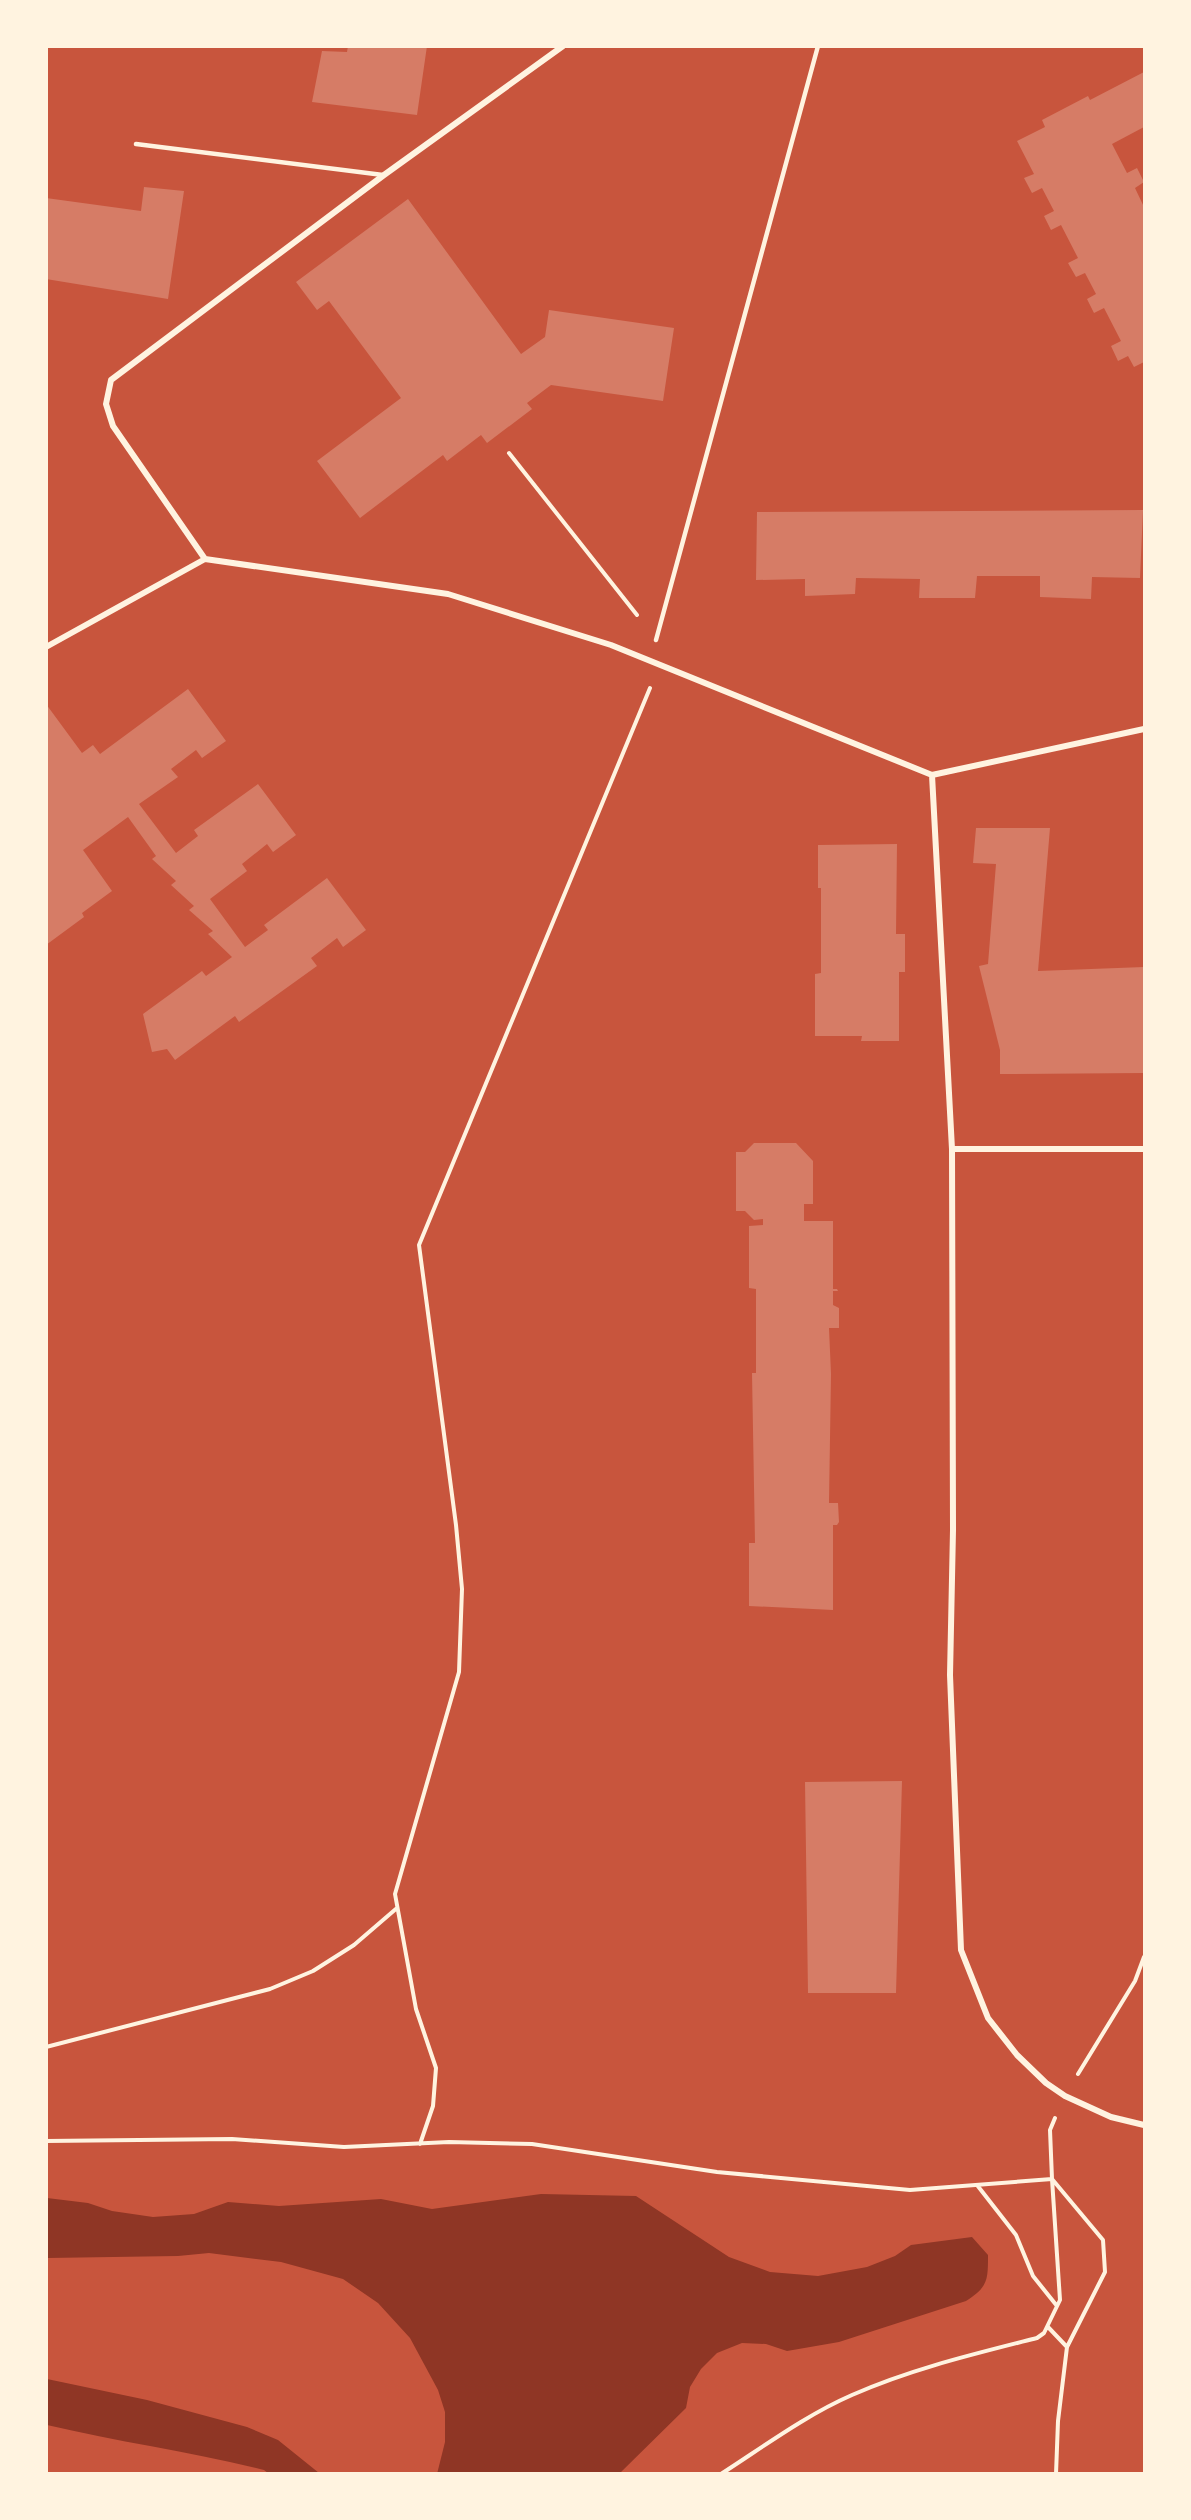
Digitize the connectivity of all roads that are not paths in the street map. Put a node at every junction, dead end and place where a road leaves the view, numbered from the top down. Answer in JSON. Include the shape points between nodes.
{"nodes":[{"id":1,"x":563,"y":46,"type":"edge"},
{"id":2,"x":818,"y":46,"type":"edge"},
{"id":3,"x":136,"y":144,"type":"dead end"},
{"id":4,"x":384,"y":176,"type":"junction"},
{"id":5,"x":205,"y":559,"type":"junction"},
{"id":6,"x":656,"y":640,"type":"road end"},
{"id":7,"x":46,"y":647,"type":"edge"},
{"id":8,"x":1144,"y":729,"type":"edge"},
{"id":9,"x":932,"y":775,"type":"junction"},
{"id":10,"x":952,"y":1149,"type":"junction"},
{"id":11,"x":1144,"y":1149,"type":"edge"},
{"id":12,"x":1144,"y":2125,"type":"edge"}],
"edges":[{"from":1,"to":4,"type":"street"},
{"from":2,"to":6,"type":"lane"},
{"from":3,"to":4,"type":"lane"},
{"from":4,"to":5,"type":"street","via":[[111,380],[106,404],[113,426]]},
{"from":5,"to":7,"type":"street"},
{"from":5,"to":9,"type":"street","via":[[448,594],[611,645]]},
{"from":8,"to":9,"type":"street"},
{"from":9,"to":10,"type":"street"},
{"from":10,"to":11,"type":"street"},
{"from":10,"to":12,"type":"street","via":[[950,1675],[961,1950],[988,2018],[1046,2084],[1111,2117]]}]}
